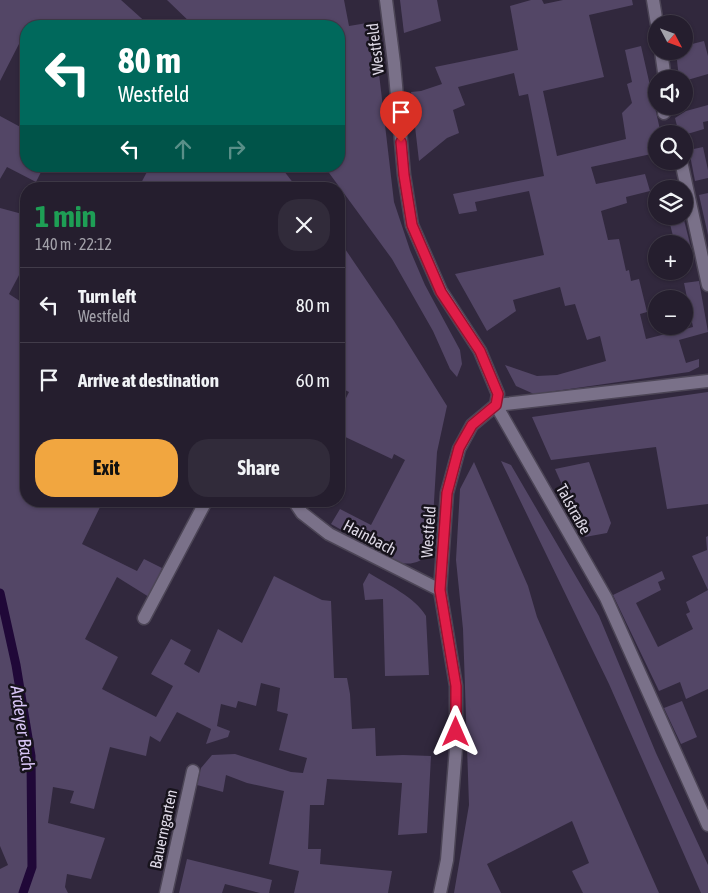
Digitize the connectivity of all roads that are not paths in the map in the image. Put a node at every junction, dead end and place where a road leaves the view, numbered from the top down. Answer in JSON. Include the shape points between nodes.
{"nodes":[{"id":1,"x":386,"y":0,"type":"edge"},
{"id":2,"x":654,"y":0,"type":"edge"},
{"id":3,"x":656,"y":15,"type":"edge"},
{"id":4,"x":683,"y":170,"type":"edge"},
{"id":5,"x":708,"y":285,"type":"edge"},
{"id":6,"x":708,"y":381,"type":"edge"},
{"id":7,"x":496,"y":405,"type":"junction"},
{"id":8,"x":203,"y":507,"type":"edge"},
{"id":9,"x":298,"y":507,"type":"edge"},
{"id":10,"x":440,"y":590,"type":"junction"},
{"id":11,"x":144,"y":618,"type":"dead end"},
{"id":12,"x":192,"y":771,"type":"dead end"},
{"id":13,"x":708,"y":825,"type":"edge"},
{"id":14,"x":166,"y":893,"type":"edge"},
{"id":15,"x":440,"y":893,"type":"edge"}],
"edges":[{"from":1,"to":7,"type":"street","name":"Westfeld","via":[[412,225],[441,292],[480,351],[498,394]]},
{"from":2,"to":3,"type":"street"},
{"from":4,"to":5,"type":"street"},
{"from":6,"to":7,"type":"street"},
{"from":7,"to":10,"type":"street","name":"Westfeld","via":[[472,425],[459,448],[447,493]]},
{"from":7,"to":13,"type":"street","name":"Talstraße","via":[[606,598]]},
{"from":8,"to":11,"type":"street"},
{"from":9,"to":10,"type":"street","name":"Hainbach","via":[[329,534]]},
{"from":10,"to":15,"type":"street","name":"Westfeld","via":[[456,686],[456,748],[447,860]]},
{"from":12,"to":14,"type":"street","name":"Bauerngarten"}]}
